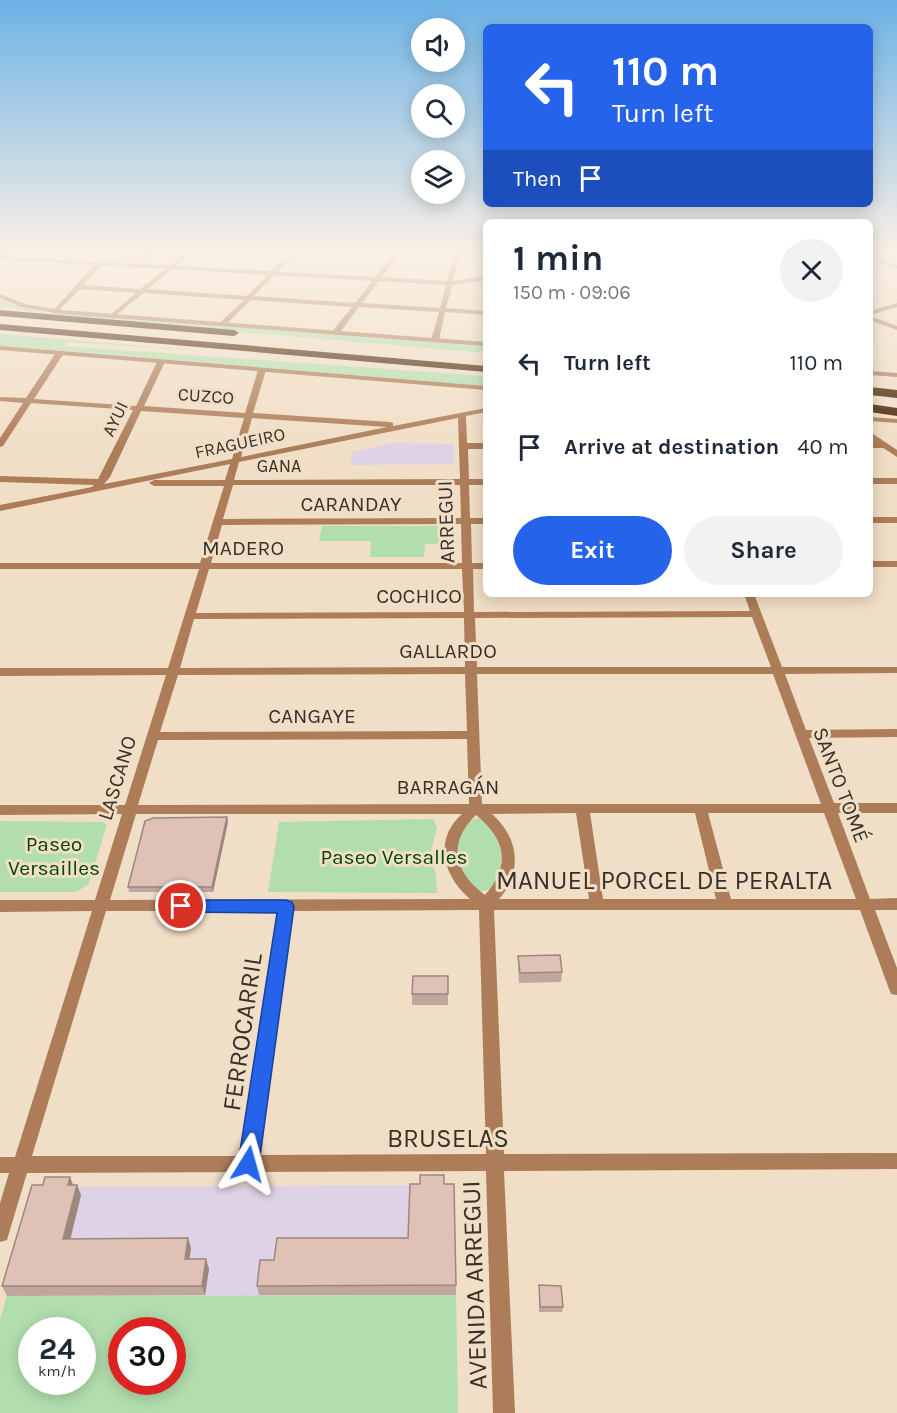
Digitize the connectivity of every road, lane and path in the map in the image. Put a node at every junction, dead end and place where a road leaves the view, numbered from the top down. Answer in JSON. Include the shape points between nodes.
{"nodes":[{"id":1,"x":46,"y":318,"type":"edge"},
{"id":2,"x":139,"y":318,"type":"edge"},
{"id":3,"x":229,"y":318,"type":"edge"},
{"id":4,"x":347,"y":318,"type":"edge"},
{"id":5,"x":441,"y":318,"type":"edge"},
{"id":6,"x":874,"y":318,"type":"edge"},
{"id":7,"x":0,"y":320,"type":"edge"},
{"id":8,"x":223,"y":324,"type":"junction"},
{"id":9,"x":0,"y":327,"type":"edge"},
{"id":10,"x":897,"y":328,"type":"edge"},
{"id":11,"x":0,"y":333,"type":"edge"},
{"id":12,"x":335,"y":333,"type":"junction"},
{"id":13,"x":0,"y":340,"type":"edge"},
{"id":14,"x":435,"y":340,"type":"junction"},
{"id":15,"x":483,"y":344,"type":"edge"},
{"id":16,"x":0,"y":348,"type":"edge"},
{"id":17,"x":370,"y":349,"type":"junction"},
{"id":18,"x":60,"y":353,"type":"junction"},
{"id":19,"x":483,"y":359,"type":"edge"},
{"id":20,"x":324,"y":360,"type":"junction"},
{"id":21,"x":161,"y":362,"type":"junction"},
{"id":22,"x":483,"y":369,"type":"edge"},
{"id":23,"x":483,"y":369,"type":"edge"},
{"id":24,"x":262,"y":370,"type":"junction"},
{"id":25,"x":873,"y":373,"type":"edge"},
{"id":26,"x":897,"y":375,"type":"edge"},
{"id":27,"x":873,"y":384,"type":"edge"},
{"id":28,"x":897,"y":384,"type":"edge"},
{"id":29,"x":483,"y":388,"type":"edge"},
{"id":30,"x":873,"y":391,"type":"edge"},
{"id":31,"x":897,"y":393,"type":"edge"},
{"id":32,"x":0,"y":399,"type":"edge"},
{"id":33,"x":873,"y":399,"type":"edge"},
{"id":34,"x":28,"y":401,"type":"junction"},
{"id":35,"x":897,"y":401,"type":"edge"},
{"id":36,"x":138,"y":408,"type":"junction"},
{"id":37,"x":873,"y":408,"type":"edge"},
{"id":38,"x":483,"y":411,"type":"edge"},
{"id":39,"x":897,"y":412,"type":"edge"},
{"id":40,"x":462,"y":415,"type":"junction"},
{"id":41,"x":248,"y":416,"type":"junction"},
{"id":42,"x":873,"y":419,"type":"edge"},
{"id":43,"x":897,"y":421,"type":"edge"},
{"id":44,"x":409,"y":426,"type":"junction"},
{"id":45,"x":873,"y":437,"type":"edge"},
{"id":46,"x":0,"y":444,"type":"edge"},
{"id":47,"x":873,"y":445,"type":"edge"},
{"id":48,"x":884,"y":445,"type":"junction"},
{"id":49,"x":463,"y":446,"type":"junction"},
{"id":50,"x":483,"y":446,"type":"edge"},
{"id":51,"x":897,"y":454,"type":"edge"},
{"id":52,"x":235,"y":460,"type":"junction"},
{"id":53,"x":0,"y":479,"type":"edge"},
{"id":54,"x":873,"y":481,"type":"edge"},
{"id":55,"x":897,"y":481,"type":"edge"},
{"id":56,"x":229,"y":482,"type":"junction"},
{"id":57,"x":465,"y":482,"type":"junction"},
{"id":58,"x":483,"y":482,"type":"edge"},
{"id":59,"x":123,"y":483,"type":"junction"},
{"id":60,"x":99,"y":485,"type":"junction"},
{"id":61,"x":0,"y":508,"type":"edge"},
{"id":62,"x":873,"y":520,"type":"edge"},
{"id":63,"x":897,"y":520,"type":"edge"},
{"id":64,"x":483,"y":521,"type":"edge"},
{"id":65,"x":217,"y":522,"type":"junction"},
{"id":66,"x":466,"y":522,"type":"junction"},
{"id":67,"x":873,"y":564,"type":"edge"},
{"id":68,"x":897,"y":564,"type":"edge"},
{"id":69,"x":0,"y":566,"type":"edge"},
{"id":70,"x":467,"y":566,"type":"junction"},
{"id":71,"x":483,"y":566,"type":"edge"},
{"id":72,"x":204,"y":567,"type":"junction"},
{"id":73,"x":750,"y":597,"type":"edge"},
{"id":74,"x":756,"y":614,"type":"junction"},
{"id":75,"x":469,"y":615,"type":"junction"},
{"id":76,"x":190,"y":616,"type":"junction"},
{"id":77,"x":777,"y":670,"type":"junction"},
{"id":78,"x":897,"y":670,"type":"edge"},
{"id":79,"x":471,"y":671,"type":"junction"},
{"id":80,"x":0,"y":672,"type":"edge"},
{"id":81,"x":171,"y":673,"type":"junction"},
{"id":82,"x":897,"y":733,"type":"edge"},
{"id":83,"x":800,"y":734,"type":"junction"},
{"id":84,"x":473,"y":735,"type":"junction"},
{"id":85,"x":152,"y":736,"type":"junction"},
{"id":86,"x":476,"y":808,"type":"junction"},
{"id":87,"x":582,"y":808,"type":"junction"},
{"id":88,"x":700,"y":808,"type":"junction"},
{"id":89,"x":828,"y":808,"type":"junction"},
{"id":90,"x":897,"y":808,"type":"edge"},
{"id":91,"x":130,"y":809,"type":"junction"},
{"id":92,"x":0,"y":810,"type":"edge"},
{"id":93,"x":486,"y":904,"type":"junction"},
{"id":94,"x":597,"y":904,"type":"junction"},
{"id":95,"x":725,"y":904,"type":"junction"},
{"id":96,"x":865,"y":904,"type":"junction"},
{"id":97,"x":897,"y":904,"type":"edge"},
{"id":98,"x":100,"y":905,"type":"junction"},
{"id":99,"x":0,"y":906,"type":"edge"},
{"id":100,"x":286,"y":907,"type":"junction"},
{"id":101,"x":897,"y":989,"type":"edge"},
{"id":102,"x":897,"y":1161,"type":"edge"},
{"id":103,"x":495,"y":1163,"type":"junction"},
{"id":104,"x":248,"y":1164,"type":"junction"},
{"id":105,"x":0,"y":1165,"type":"edge"},
{"id":106,"x":21,"y":1165,"type":"junction"},
{"id":107,"x":0,"y":1233,"type":"edge"},
{"id":108,"x":504,"y":1413,"type":"edge"}],
"edges":[{"from":1,"to":17,"type":"highway"},
{"from":2,"to":8,"type":"street"},
{"from":3,"to":8,"type":"street"},
{"from":4,"to":12,"type":"street"},
{"from":5,"to":14,"type":"street"},
{"from":6,"to":10,"type":"street"},
{"from":7,"to":17,"type":"highway"},
{"from":8,"to":12,"type":"street"},
{"from":9,"to":22,"type":"highway"},
{"from":11,"to":20,"type":"highway"},
{"from":12,"to":14,"type":"street"},
{"from":13,"to":20,"type":"highway"},
{"from":14,"to":15,"type":"street"},
{"from":16,"to":18,"type":"street"},
{"from":17,"to":19,"type":"highway"},
{"from":18,"to":21,"type":"street"},
{"from":18,"to":34,"type":"street"},
{"from":20,"to":23,"type":"highway"},
{"from":21,"to":24,"type":"street"},
{"from":21,"to":36,"type":"street","name":"AYUI"},
{"from":24,"to":29,"type":"street"},
{"from":24,"to":41,"type":"street","name":"LASCANO"},
{"from":25,"to":26,"type":"street"},
{"from":27,"to":28,"type":"highway"},
{"from":30,"to":31,"type":"highway"},
{"from":32,"to":34,"type":"street","name":"CUZCO"},
{"from":33,"to":35,"type":"highway"},
{"from":34,"to":36,"type":"street","name":"CUZCO"},
{"from":34,"to":46,"type":"street"},
{"from":36,"to":41,"type":"street","name":"CUZCO"},
{"from":36,"to":60,"type":"street","name":"AYUI"},
{"from":37,"to":39,"type":"highway"},
{"from":38,"to":40,"type":"street","name":"FRAGUEIRO"},
{"from":40,"to":44,"type":"street","name":"FRAGUEIRO"},
{"from":40,"to":49,"type":"street","name":"ARREGUI"},
{"from":41,"to":44,"type":"street","name":"CUZCO"},
{"from":41,"to":52,"type":"street","name":"LASCANO"},
{"from":42,"to":43,"type":"street"},
{"from":44,"to":52,"type":"street","name":"FRAGUEIRO"},
{"from":45,"to":48,"type":"street"},
{"from":47,"to":48,"type":"street"},
{"from":48,"to":51,"type":"street"},
{"from":49,"to":50,"type":"street"},
{"from":49,"to":57,"type":"street","name":"ARREGUI"},
{"from":52,"to":56,"type":"street","name":"LASCANO"},
{"from":52,"to":59,"type":"street","name":"FRAGUEIRO"},
{"from":53,"to":60,"type":"street"},
{"from":54,"to":55,"type":"street"},
{"from":56,"to":57,"type":"street","name":"GANA"},
{"from":56,"to":59,"type":"street","name":"GANA"},
{"from":56,"to":65,"type":"street","name":"LASCANO"},
{"from":57,"to":58,"type":"street","name":"GANA"},
{"from":57,"to":66,"type":"street","name":"ARREGUI"},
{"from":59,"to":60,"type":"street","name":"FRAGUEIRO"},
{"from":60,"to":61,"type":"street","name":"FRAGUEIRO"},
{"from":62,"to":63,"type":"street"},
{"from":64,"to":66,"type":"street","name":"CARANDAY"},
{"from":65,"to":66,"type":"street","name":"CARANDAY"},
{"from":65,"to":72,"type":"street","name":"LASCANO"},
{"from":66,"to":70,"type":"street","name":"ARREGUI"},
{"from":67,"to":68,"type":"street"},
{"from":69,"to":72,"type":"street","name":"MADERO"},
{"from":70,"to":71,"type":"street","name":"MADERO"},
{"from":70,"to":72,"type":"street","name":"MADERO"},
{"from":70,"to":75,"type":"street","name":"ARREGUI"},
{"from":72,"to":76,"type":"street","name":"LASCANO"},
{"from":73,"to":74,"type":"street","name":"SANTO TOMÉ"},
{"from":74,"to":75,"type":"street","name":"COCHICO"},
{"from":74,"to":77,"type":"street","name":"SANTO TOMÉ"},
{"from":75,"to":76,"type":"street","name":"COCHICO"},
{"from":75,"to":79,"type":"street","name":"ARREGUI"},
{"from":76,"to":81,"type":"street","name":"LASCANO"},
{"from":77,"to":78,"type":"street","name":"GALLARDO"},
{"from":77,"to":79,"type":"street","name":"GALLARDO"},
{"from":77,"to":83,"type":"street","name":"SANTO TOMÉ"},
{"from":79,"to":81,"type":"street","name":"GALLARDO"},
{"from":79,"to":84,"type":"street","name":"ARREGUI"},
{"from":80,"to":81,"type":"street","name":"GALLARDO"},
{"from":81,"to":85,"type":"street","name":"LASCANO"},
{"from":82,"to":83,"type":"street"},
{"from":83,"to":89,"type":"street","name":"SANTO TOMÉ"},
{"from":84,"to":85,"type":"street","name":"CANGAYE"},
{"from":84,"to":86,"type":"street","name":"ARREGUI"},
{"from":85,"to":91,"type":"street","name":"LASCANO"},
{"from":86,"to":87,"type":"street","name":"BARRAGÁN"},
{"from":86,"to":91,"type":"street","name":"BARRAGÁN"},
{"from":86,"to":93,"type":"street","via":[[504,836],[510,859],[504,883]]},
{"from":86,"to":93,"type":"street","via":[[455,831],[450,860],[466,889]]},
{"from":87,"to":88,"type":"street","name":"BARRAGÁN"},
{"from":87,"to":94,"type":"street"},
{"from":88,"to":89,"type":"street","name":"BARRAGÁN"},
{"from":88,"to":95,"type":"street"},
{"from":89,"to":90,"type":"street","name":"BARRAGÁN"},
{"from":89,"to":96,"type":"street","name":"SANTO TOMÉ"},
{"from":91,"to":92,"type":"street","name":"BARRAGÁN"},
{"from":91,"to":98,"type":"street","name":"LASCANO"},
{"from":93,"to":94,"type":"street","name":"MANUEL PORCEL DE PERALTA"},
{"from":93,"to":100,"type":"street","name":"MANUEL PORCEL DE PERALTA"},
{"from":93,"to":103,"type":"street","name":"AVENIDA ARREGUI"},
{"from":94,"to":95,"type":"street","name":"MANUEL PORCEL DE PERALTA"},
{"from":95,"to":96,"type":"street","name":"MANUEL PORCEL DE PERALTA"},
{"from":96,"to":97,"type":"street","name":"MANUEL PORCEL DE PERALTA"},
{"from":96,"to":101,"type":"street","name":"SANTO TOMÉ"},
{"from":98,"to":99,"type":"street","name":"MANUEL PORCEL DE PERALTA"},
{"from":98,"to":100,"type":"street","name":"MANUEL PORCEL DE PERALTA"},
{"from":98,"to":106,"type":"street","name":"LASCANO"},
{"from":100,"to":104,"type":"street","name":"FERROCARRIL"},
{"from":102,"to":103,"type":"street","name":"BRUSELAS"},
{"from":103,"to":104,"type":"street","name":"BRUSELAS"},
{"from":103,"to":108,"type":"street","name":"AVENIDA ARREGUI"},
{"from":104,"to":106,"type":"street","name":"BRUSELAS"},
{"from":105,"to":106,"type":"street","name":"BRUSELAS"},
{"from":106,"to":107,"type":"street","name":"LASCANO"}]}
